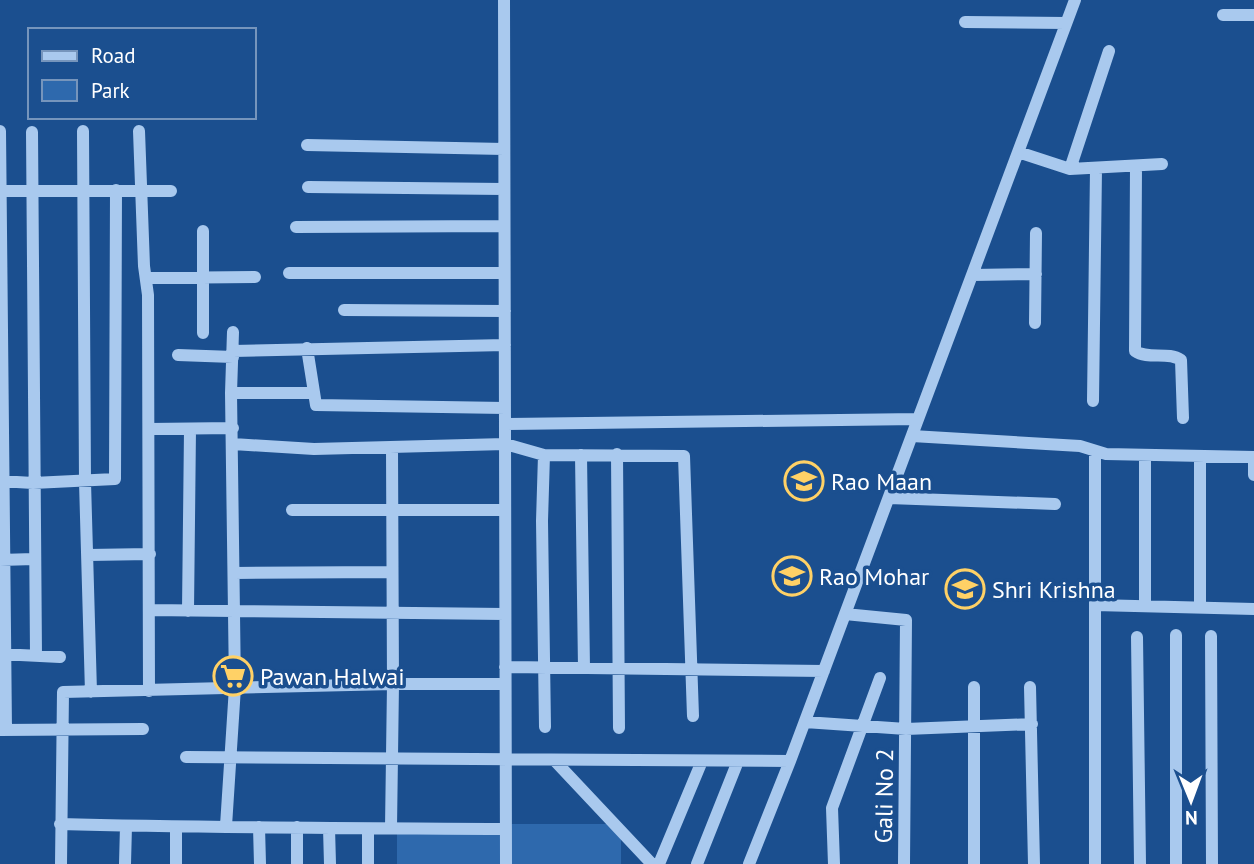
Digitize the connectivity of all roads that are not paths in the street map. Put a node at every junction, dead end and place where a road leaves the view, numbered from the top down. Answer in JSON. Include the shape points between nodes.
{"nodes":[{"id":1,"x":504,"y":0,"type":"edge"},
{"id":2,"x":1075,"y":0,"type":"edge"},
{"id":3,"x":1223,"y":15,"type":"dead end"},
{"id":4,"x":1254,"y":15,"type":"edge"},
{"id":5,"x":965,"y":22,"type":"dead end"},
{"id":6,"x":1066,"y":23,"type":"junction"},
{"id":7,"x":1110,"y":51,"type":"dead end"},
{"id":8,"x":0,"y":131,"type":"edge"},
{"id":9,"x":83,"y":131,"type":"dead end"},
{"id":10,"x":139,"y":131,"type":"dead end"},
{"id":11,"x":32,"y":132,"type":"dead end"},
{"id":12,"x":307,"y":145,"type":"dead end"},
{"id":13,"x":504,"y":149,"type":"junction"},
{"id":14,"x":1018,"y":152,"type":"junction"},
{"id":15,"x":1162,"y":164,"type":"dead end"},
{"id":16,"x":1136,"y":166,"type":"junction"},
{"id":17,"x":1070,"y":169,"type":"junction"},
{"id":18,"x":1096,"y":169,"type":"junction"},
{"id":19,"x":308,"y":187,"type":"dead end"},
{"id":20,"x":504,"y":189,"type":"junction"},
{"id":21,"x":84,"y":190,"type":"junction"},
{"id":22,"x":116,"y":190,"type":"junction"},
{"id":23,"x":142,"y":190,"type":"junction"},
{"id":24,"x":0,"y":191,"type":"edge"},
{"id":25,"x":34,"y":191,"type":"junction"},
{"id":26,"x":171,"y":191,"type":"dead end"},
{"id":27,"x":504,"y":226,"type":"junction"},
{"id":28,"x":296,"y":227,"type":"dead end"},
{"id":29,"x":203,"y":231,"type":"dead end"},
{"id":30,"x":1036,"y":233,"type":"dead end"},
{"id":31,"x":289,"y":273,"type":"dead end"},
{"id":32,"x":504,"y":273,"type":"junction"},
{"id":33,"x":1036,"y":274,"type":"junction"},
{"id":34,"x":972,"y":275,"type":"junction"},
{"id":35,"x":203,"y":276,"type":"junction"},
{"id":36,"x":255,"y":277,"type":"dead end"},
{"id":37,"x":147,"y":278,"type":"junction"},
{"id":38,"x":344,"y":310,"type":"dead end"},
{"id":39,"x":505,"y":311,"type":"junction"},
{"id":40,"x":1035,"y":323,"type":"dead end"},
{"id":41,"x":233,"y":332,"type":"dead end"},
{"id":42,"x":203,"y":333,"type":"dead end"},
{"id":43,"x":1,"y":342,"type":"edge"},
{"id":44,"x":505,"y":345,"type":"junction"},
{"id":45,"x":307,"y":348,"type":"junction"},
{"id":46,"x":233,"y":354,"type":"junction"},
{"id":47,"x":178,"y":355,"type":"dead end"},
{"id":48,"x":231,"y":393,"type":"junction"},
{"id":49,"x":312,"y":393,"type":"junction"},
{"id":50,"x":1093,"y":401,"type":"dead end"},
{"id":51,"x":505,"y":408,"type":"junction"},
{"id":52,"x":1183,"y":418,"type":"dead end"},
{"id":53,"x":918,"y":419,"type":"junction"},
{"id":54,"x":505,"y":424,"type":"junction"},
{"id":55,"x":233,"y":428,"type":"junction"},
{"id":56,"x":149,"y":429,"type":"junction"},
{"id":57,"x":190,"y":429,"type":"junction"},
{"id":58,"x":912,"y":436,"type":"junction"},
{"id":59,"x":233,"y":444,"type":"junction"},
{"id":60,"x":505,"y":444,"type":"junction"},
{"id":61,"x":392,"y":448,"type":"junction"},
{"id":62,"x":1094,"y":453,"type":"junction"},
{"id":63,"x":617,"y":454,"type":"junction"},
{"id":64,"x":544,"y":455,"type":"junction"},
{"id":65,"x":581,"y":455,"type":"junction"},
{"id":66,"x":1145,"y":455,"type":"junction"},
{"id":67,"x":1200,"y":456,"type":"junction"},
{"id":68,"x":1254,"y":457,"type":"edge"},
{"id":69,"x":1254,"y":475,"type":"edge"},
{"id":70,"x":2,"y":481,"type":"edge"},
{"id":71,"x":85,"y":482,"type":"junction"},
{"id":72,"x":33,"y":483,"type":"junction"},
{"id":73,"x":888,"y":498,"type":"junction"},
{"id":74,"x":1055,"y":504,"type":"dead end"},
{"id":75,"x":391,"y":509,"type":"junction"},
{"id":76,"x":292,"y":510,"type":"dead end"},
{"id":77,"x":505,"y":510,"type":"junction"},
{"id":78,"x":150,"y":554,"type":"junction"},
{"id":79,"x":88,"y":555,"type":"junction"},
{"id":80,"x":34,"y":559,"type":"junction"},
{"id":81,"x":2,"y":560,"type":"edge"},
{"id":82,"x":391,"y":572,"type":"junction"},
{"id":83,"x":234,"y":573,"type":"junction"},
{"id":84,"x":1095,"y":605,"type":"junction"},
{"id":85,"x":1145,"y":606,"type":"junction"},
{"id":86,"x":1200,"y":608,"type":"junction"},
{"id":87,"x":1254,"y":609,"type":"edge"},
{"id":88,"x":150,"y":610,"type":"junction"},
{"id":89,"x":188,"y":611,"type":"junction"},
{"id":90,"x":235,"y":612,"type":"junction"},
{"id":91,"x":390,"y":612,"type":"junction"},
{"id":92,"x":505,"y":614,"type":"junction"},
{"id":93,"x":845,"y":614,"type":"junction"},
{"id":94,"x":1176,"y":635,"type":"dead end"},
{"id":95,"x":1211,"y":636,"type":"dead end"},
{"id":96,"x":1137,"y":637,"type":"dead end"},
{"id":97,"x":2,"y":654,"type":"edge"},
{"id":98,"x":36,"y":655,"type":"junction"},
{"id":99,"x":60,"y":657,"type":"dead end"},
{"id":100,"x":505,"y":667,"type":"junction"},
{"id":101,"x":545,"y":667,"type":"junction"},
{"id":102,"x":584,"y":668,"type":"junction"},
{"id":103,"x":619,"y":668,"type":"junction"},
{"id":104,"x":693,"y":669,"type":"junction"},
{"id":105,"x":824,"y":671,"type":"junction"},
{"id":106,"x":880,"y":678,"type":"dead end"},
{"id":107,"x":393,"y":684,"type":"junction"},
{"id":108,"x":505,"y":684,"type":"junction"},
{"id":109,"x":235,"y":687,"type":"junction"},
{"id":110,"x":974,"y":687,"type":"dead end"},
{"id":111,"x":1030,"y":687,"type":"dead end"},
{"id":112,"x":149,"y":691,"type":"junction"},
{"id":113,"x":91,"y":692,"type":"junction"},
{"id":114,"x":693,"y":716,"type":"dead end"},
{"id":115,"x":805,"y":722,"type":"junction"},
{"id":116,"x":1031,"y":724,"type":"junction"},
{"id":117,"x":975,"y":726,"type":"junction"},
{"id":118,"x":545,"y":727,"type":"dead end"},
{"id":119,"x":863,"y":727,"type":"junction"},
{"id":120,"x":143,"y":729,"type":"dead end"},
{"id":121,"x":619,"y":729,"type":"dead end"},
{"id":122,"x":906,"y":729,"type":"junction"},
{"id":123,"x":3,"y":730,"type":"edge"},
{"id":124,"x":61,"y":731,"type":"junction"},
{"id":125,"x":186,"y":757,"type":"dead end"},
{"id":126,"x":229,"y":758,"type":"junction"},
{"id":127,"x":391,"y":760,"type":"junction"},
{"id":128,"x":506,"y":761,"type":"junction"},
{"id":129,"x":555,"y":761,"type":"junction"},
{"id":130,"x":702,"y":761,"type":"junction"},
{"id":131,"x":738,"y":761,"type":"junction"},
{"id":132,"x":790,"y":761,"type":"junction"},
{"id":133,"x":60,"y":824,"type":"junction"},
{"id":134,"x":126,"y":826,"type":"junction"},
{"id":135,"x":226,"y":826,"type":"junction"},
{"id":136,"x":259,"y":827,"type":"junction"},
{"id":137,"x":298,"y":827,"type":"junction"},
{"id":138,"x":176,"y":828,"type":"junction"},
{"id":139,"x":329,"y":828,"type":"junction"},
{"id":140,"x":391,"y":828,"type":"junction"},
{"id":141,"x":368,"y":829,"type":"junction"},
{"id":142,"x":506,"y":829,"type":"junction"},
{"id":143,"x":61,"y":864,"type":"edge"},
{"id":144,"x":125,"y":864,"type":"edge"},
{"id":145,"x":176,"y":864,"type":"edge"},
{"id":146,"x":260,"y":864,"type":"edge"},
{"id":147,"x":297,"y":864,"type":"edge"},
{"id":148,"x":330,"y":864,"type":"edge"},
{"id":149,"x":368,"y":864,"type":"edge"},
{"id":150,"x":506,"y":864,"type":"edge"},
{"id":151,"x":652,"y":864,"type":"edge"},
{"id":152,"x":659,"y":864,"type":"edge"},
{"id":153,"x":697,"y":864,"type":"edge"},
{"id":154,"x":749,"y":864,"type":"edge"},
{"id":155,"x":834,"y":864,"type":"edge"},
{"id":156,"x":904,"y":864,"type":"edge"},
{"id":157,"x":974,"y":864,"type":"edge"},
{"id":158,"x":1034,"y":864,"type":"edge"},
{"id":159,"x":1095,"y":864,"type":"edge"},
{"id":160,"x":1140,"y":864,"type":"edge"},
{"id":161,"x":1176,"y":864,"type":"edge"},
{"id":162,"x":1212,"y":864,"type":"edge"}],
"edges":[{"from":1,"to":13,"type":"street"},
{"from":2,"to":6,"type":"street"},
{"from":3,"to":4,"type":"street"},
{"from":5,"to":6,"type":"street"},
{"from":6,"to":14,"type":"street"},
{"from":7,"to":17,"type":"street"},
{"from":8,"to":24,"type":"street"},
{"from":9,"to":21,"type":"street"},
{"from":10,"to":23,"type":"street"},
{"from":11,"to":25,"type":"street"},
{"from":12,"to":13,"type":"street"},
{"from":13,"to":20,"type":"street"},
{"from":14,"to":17,"type":"street"},
{"from":14,"to":34,"type":"street"},
{"from":15,"to":16,"type":"street"},
{"from":16,"to":18,"type":"street"},
{"from":16,"to":52,"type":"street","via":[[1135,351],[1181,360]]},
{"from":17,"to":18,"type":"street"},
{"from":18,"to":50,"type":"street"},
{"from":19,"to":20,"type":"street"},
{"from":20,"to":27,"type":"street"},
{"from":21,"to":22,"type":"street"},
{"from":21,"to":25,"type":"street"},
{"from":21,"to":71,"type":"street"},
{"from":22,"to":23,"type":"street"},
{"from":22,"to":71,"type":"street","via":[[115,477]]},
{"from":23,"to":26,"type":"street"},
{"from":23,"to":37,"type":"street"},
{"from":24,"to":25,"type":"street"},
{"from":24,"to":43,"type":"street"},
{"from":25,"to":72,"type":"street"},
{"from":27,"to":28,"type":"street"},
{"from":27,"to":32,"type":"street"},
{"from":29,"to":35,"type":"street"},
{"from":30,"to":33,"type":"street"},
{"from":31,"to":32,"type":"street"},
{"from":32,"to":39,"type":"street"},
{"from":33,"to":34,"type":"street"},
{"from":33,"to":40,"type":"street"},
{"from":34,"to":53,"type":"street"},
{"from":35,"to":36,"type":"street"},
{"from":35,"to":37,"type":"street"},
{"from":35,"to":42,"type":"street"},
{"from":37,"to":56,"type":"street"},
{"from":38,"to":39,"type":"street"},
{"from":39,"to":44,"type":"street"},
{"from":41,"to":46,"type":"street"},
{"from":43,"to":70,"type":"street"},
{"from":44,"to":45,"type":"street"},
{"from":44,"to":51,"type":"street"},
{"from":45,"to":46,"type":"street"},
{"from":45,"to":49,"type":"street"},
{"from":46,"to":47,"type":"street"},
{"from":46,"to":48,"type":"street"},
{"from":48,"to":49,"type":"street"},
{"from":48,"to":55,"type":"street"},
{"from":49,"to":51,"type":"street","via":[[313,403],[320,406]]},
{"from":51,"to":54,"type":"street"},
{"from":53,"to":54,"type":"street"},
{"from":53,"to":58,"type":"street"},
{"from":54,"to":60,"type":"street"},
{"from":55,"to":57,"type":"street"},
{"from":55,"to":59,"type":"street"},
{"from":56,"to":57,"type":"street"},
{"from":56,"to":78,"type":"street"},
{"from":57,"to":89,"type":"street"},
{"from":58,"to":62,"type":"street","via":[[1080,446]]},
{"from":58,"to":73,"type":"street"},
{"from":59,"to":61,"type":"street"},
{"from":59,"to":83,"type":"street"},
{"from":60,"to":61,"type":"street"},
{"from":60,"to":64,"type":"street"},
{"from":60,"to":77,"type":"street"},
{"from":61,"to":75,"type":"street"},
{"from":62,"to":66,"type":"street"},
{"from":62,"to":84,"type":"street"},
{"from":63,"to":65,"type":"street"},
{"from":63,"to":103,"type":"street"},
{"from":63,"to":104,"type":"street","via":[[684,456]]},
{"from":64,"to":65,"type":"street"},
{"from":64,"to":101,"type":"street"},
{"from":65,"to":102,"type":"street"},
{"from":66,"to":67,"type":"street"},
{"from":66,"to":85,"type":"street"},
{"from":67,"to":68,"type":"street"},
{"from":67,"to":86,"type":"street"},
{"from":68,"to":69,"type":"street"},
{"from":70,"to":72,"type":"street"},
{"from":70,"to":81,"type":"street"},
{"from":71,"to":72,"type":"street"},
{"from":71,"to":79,"type":"street"},
{"from":72,"to":80,"type":"street"},
{"from":73,"to":74,"type":"street"},
{"from":73,"to":93,"type":"street"},
{"from":75,"to":76,"type":"street"},
{"from":75,"to":77,"type":"street"},
{"from":75,"to":82,"type":"street"},
{"from":77,"to":92,"type":"street"},
{"from":78,"to":79,"type":"street"},
{"from":78,"to":88,"type":"street"},
{"from":79,"to":113,"type":"street"},
{"from":80,"to":81,"type":"street"},
{"from":80,"to":98,"type":"street"},
{"from":81,"to":97,"type":"street"},
{"from":82,"to":83,"type":"street"},
{"from":82,"to":91,"type":"street"},
{"from":83,"to":90,"type":"street"},
{"from":84,"to":85,"type":"street"},
{"from":84,"to":159,"type":"street"},
{"from":85,"to":86,"type":"street"},
{"from":86,"to":87,"type":"street"},
{"from":88,"to":89,"type":"street"},
{"from":88,"to":112,"type":"street"},
{"from":89,"to":90,"type":"street"},
{"from":90,"to":91,"type":"street"},
{"from":90,"to":109,"type":"street"},
{"from":91,"to":92,"type":"street"},
{"from":91,"to":107,"type":"street"},
{"from":92,"to":100,"type":"street"},
{"from":93,"to":105,"type":"street"},
{"from":93,"to":122,"type":"street","name":"Gali No 2","via":[[906,620]]},
{"from":94,"to":161,"type":"street"},
{"from":95,"to":162,"type":"street"},
{"from":96,"to":160,"type":"street"},
{"from":97,"to":98,"type":"street"},
{"from":97,"to":123,"type":"street"},
{"from":98,"to":99,"type":"street"},
{"from":100,"to":101,"type":"street"},
{"from":100,"to":108,"type":"street"},
{"from":101,"to":102,"type":"street"},
{"from":101,"to":118,"type":"street"},
{"from":102,"to":103,"type":"street"},
{"from":103,"to":104,"type":"street"},
{"from":103,"to":121,"type":"street"},
{"from":104,"to":105,"type":"street"},
{"from":104,"to":114,"type":"street"},
{"from":105,"to":115,"type":"street"},
{"from":106,"to":119,"type":"street"},
{"from":107,"to":108,"type":"street"},
{"from":107,"to":109,"type":"street"},
{"from":107,"to":127,"type":"street"},
{"from":108,"to":128,"type":"street"},
{"from":109,"to":112,"type":"street"},
{"from":109,"to":126,"type":"street"},
{"from":110,"to":117,"type":"street"},
{"from":111,"to":116,"type":"street"},
{"from":112,"to":113,"type":"street"},
{"from":113,"to":124,"type":"street","via":[[63,692]]},
{"from":115,"to":119,"type":"street"},
{"from":115,"to":132,"type":"street"},
{"from":116,"to":117,"type":"street"},
{"from":116,"to":158,"type":"street"},
{"from":117,"to":122,"type":"street"},
{"from":117,"to":157,"type":"street"},
{"from":119,"to":122,"type":"street"},
{"from":119,"to":155,"type":"street","via":[[832,808]]},
{"from":120,"to":124,"type":"street"},
{"from":122,"to":156,"type":"street","name":"Gali No 2"},
{"from":123,"to":124,"type":"street"},
{"from":124,"to":133,"type":"street"},
{"from":125,"to":126,"type":"street"},
{"from":126,"to":127,"type":"street"},
{"from":126,"to":135,"type":"street"},
{"from":127,"to":128,"type":"street"},
{"from":127,"to":140,"type":"street"},
{"from":128,"to":129,"type":"street"},
{"from":128,"to":142,"type":"street"},
{"from":129,"to":130,"type":"street"},
{"from":129,"to":151,"type":"street"},
{"from":130,"to":131,"type":"street"},
{"from":130,"to":152,"type":"street"},
{"from":131,"to":132,"type":"street"},
{"from":131,"to":153,"type":"street"},
{"from":132,"to":154,"type":"street"},
{"from":133,"to":134,"type":"street"},
{"from":133,"to":143,"type":"street"},
{"from":134,"to":138,"type":"street"},
{"from":134,"to":144,"type":"street"},
{"from":135,"to":136,"type":"street"},
{"from":135,"to":138,"type":"street"},
{"from":136,"to":137,"type":"street"},
{"from":136,"to":146,"type":"street"},
{"from":137,"to":139,"type":"street"},
{"from":137,"to":147,"type":"street"},
{"from":138,"to":145,"type":"street"},
{"from":139,"to":141,"type":"street"},
{"from":139,"to":148,"type":"street"},
{"from":140,"to":141,"type":"street"},
{"from":140,"to":142,"type":"street"},
{"from":141,"to":149,"type":"street"},
{"from":142,"to":150,"type":"street"}]}
